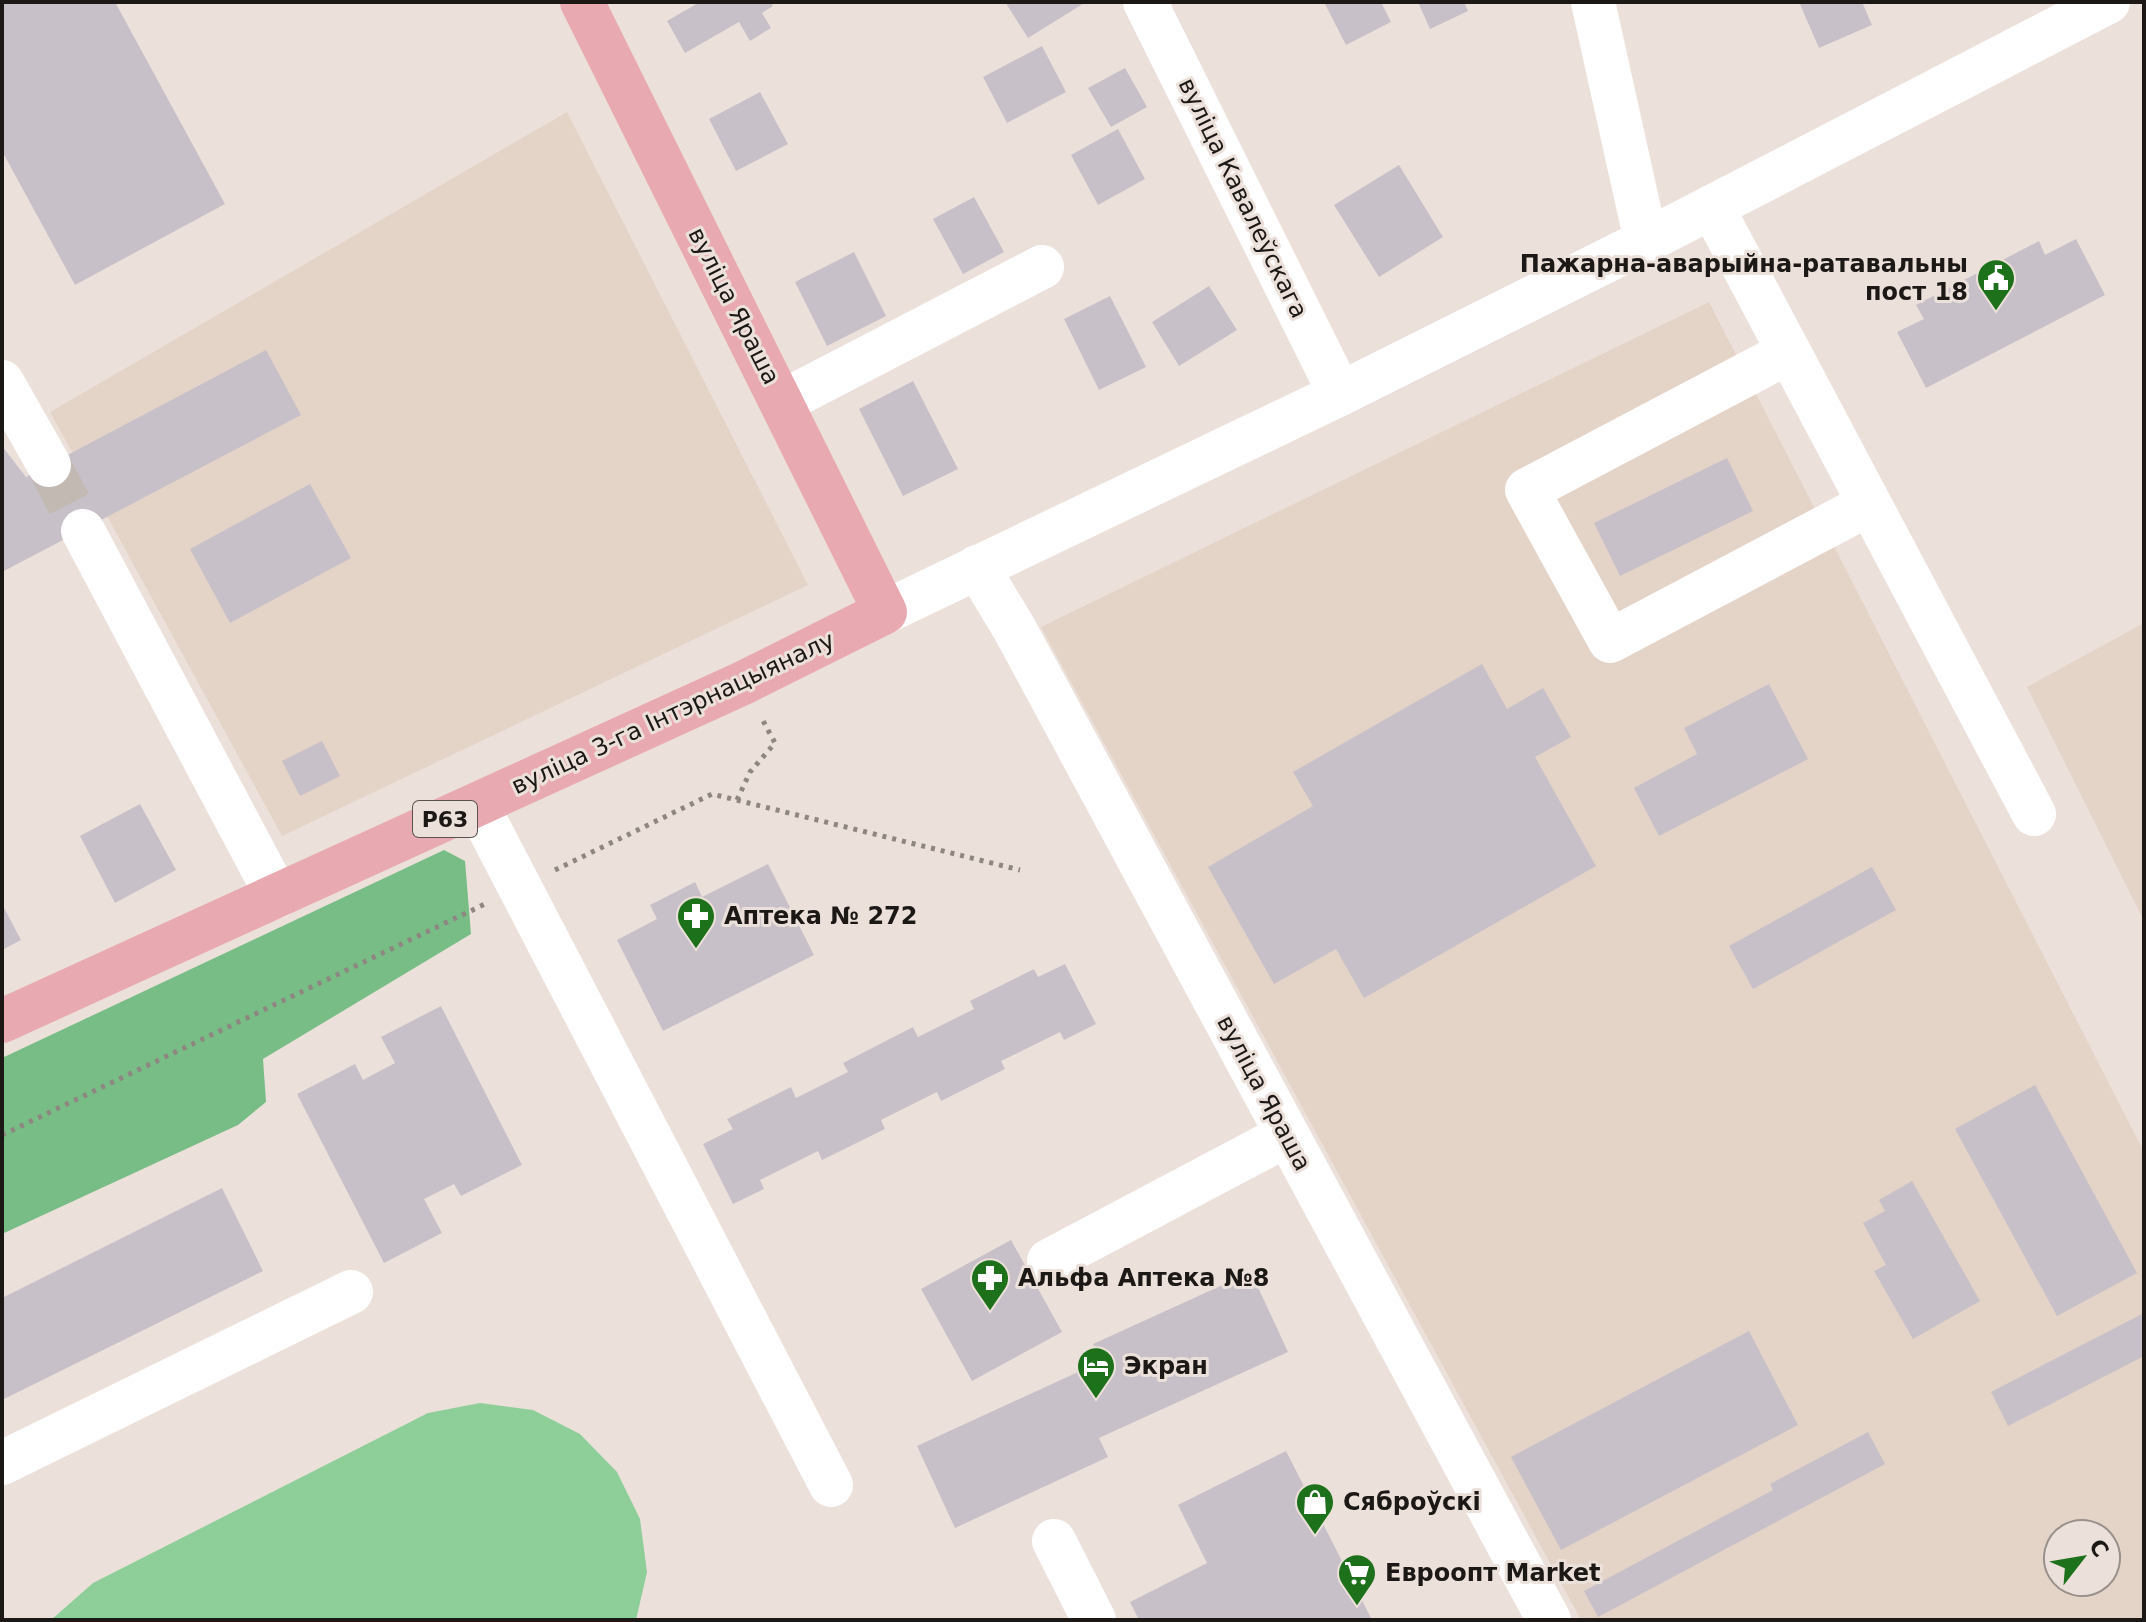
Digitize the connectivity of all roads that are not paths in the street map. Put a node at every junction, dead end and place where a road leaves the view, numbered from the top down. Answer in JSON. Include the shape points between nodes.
{"nodes":[{"id":1,"x":582,"y":2,"type":"edge"},
{"id":2,"x":1145,"y":2,"type":"edge"},
{"id":3,"x":1593,"y":2,"type":"edge"},
{"id":4,"x":2108,"y":2,"type":"edge"},
{"id":5,"x":1712,"y":207,"type":"junction"},
{"id":6,"x":1646,"y":241,"type":"junction"},
{"id":7,"x":1042,"y":267,"type":"dead end"},
{"id":8,"x":1789,"y":352,"type":"junction"},
{"id":9,"x":2,"y":382,"type":"edge"},
{"id":10,"x":1340,"y":394,"type":"junction"},
{"id":11,"x":782,"y":402,"type":"junction"},
{"id":12,"x":49,"y":465,"type":"tunnel mouth"},
{"id":13,"x":1869,"y":504,"type":"junction"},
{"id":14,"x":83,"y":531,"type":"tunnel mouth"},
{"id":15,"x":977,"y":567,"type":"junction"},
{"id":16,"x":885,"y":612,"type":"junction"},
{"id":17,"x":477,"y":805,"type":"junction"},
{"id":18,"x":2034,"y":814,"type":"dead end"},
{"id":19,"x":277,"y":896,"type":"junction"},
{"id":20,"x":2,"y":1021,"type":"edge"},
{"id":21,"x":1287,"y":1135,"type":"junction"},
{"id":22,"x":1049,"y":1261,"type":"dead end"},
{"id":23,"x":351,"y":1292,"type":"dead end"},
{"id":24,"x":2,"y":1463,"type":"edge"},
{"id":25,"x":831,"y":1485,"type":"dead end"},
{"id":26,"x":1054,"y":1541,"type":"dead end"},
{"id":27,"x":1094,"y":1620,"type":"edge"},
{"id":28,"x":1549,"y":1620,"type":"edge"}],
"edges":[{"from":1,"to":11,"type":"main road","name":"вуліца Яраша"},
{"from":2,"to":10,"type":"street","name":"вуліца Кавалеўскага"},
{"from":3,"to":6,"type":"street"},
{"from":4,"to":5,"type":"street","name":"вуліца 3-га Інтэрнацыяналу"},
{"from":5,"to":6,"type":"street","name":"вуліца 3-га Інтэрнацыяналу"},
{"from":5,"to":8,"type":"street"},
{"from":6,"to":10,"type":"street","name":"вуліца 3-га Інтэрнацыяналу"},
{"from":7,"to":11,"type":"street"},
{"from":8,"to":13,"type":"street"},
{"from":8,"to":13,"type":"street","via":[[1527,490],[1610,641]]},
{"from":9,"to":12,"type":"street"},
{"from":10,"to":15,"type":"street","name":"вуліца 3-га Інтэрнацыяналу"},
{"from":11,"to":16,"type":"main road","name":"вуліца Яраша"},
{"from":13,"to":18,"type":"street"},
{"from":14,"to":19,"type":"street"},
{"from":15,"to":16,"type":"street","name":"вуліца 3-га Інтэрнацыяналу"},
{"from":15,"to":21,"type":"street","name":"вуліца Яраша"},
{"from":16,"to":17,"type":"main road","name":"вуліца 3-га Інтэрнацыяналу","number":"Р63"},
{"from":17,"to":19,"type":"main road","name":"вуліца 3-га Інтэрнацыяналу","number":"Р63"},
{"from":17,"to":25,"type":"street"},
{"from":19,"to":20,"type":"main road","name":"вуліца 3-га Інтэрнацыяналу","number":"Р63"},
{"from":21,"to":22,"type":"street"},
{"from":21,"to":28,"type":"street","name":"вуліца Яраша"},
{"from":23,"to":24,"type":"street"},
{"from":26,"to":27,"type":"street"}]}
